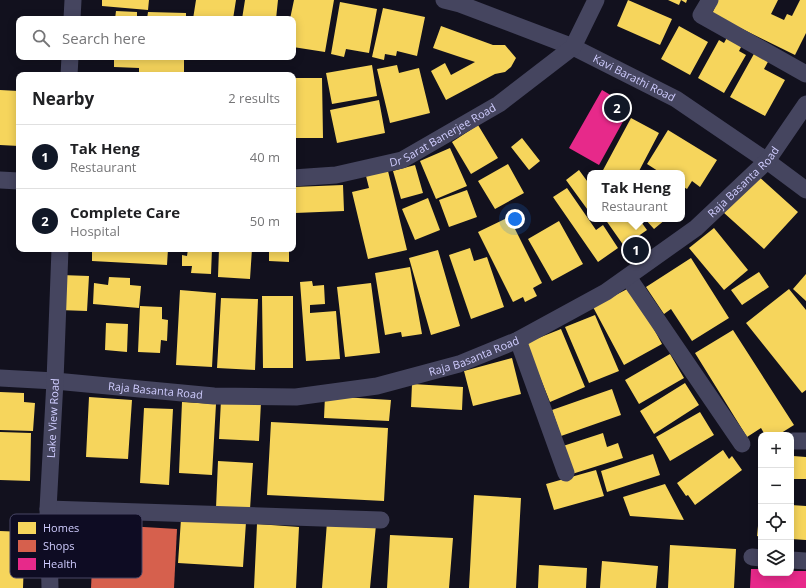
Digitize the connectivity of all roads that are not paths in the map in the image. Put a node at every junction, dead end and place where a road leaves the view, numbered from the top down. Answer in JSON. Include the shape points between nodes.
{"nodes":[{"id":1,"x":73,"y":0,"type":"edge"},
{"id":2,"x":444,"y":0,"type":"edge"},
{"id":3,"x":596,"y":0,"type":"edge"},
{"id":4,"x":710,"y":0,"type":"edge"},
{"id":5,"x":72,"y":16,"type":"edge"},
{"id":6,"x":573,"y":47,"type":"junction"},
{"id":7,"x":70,"y":60,"type":"edge"},
{"id":8,"x":69,"y":72,"type":"edge"},
{"id":9,"x":806,"y":74,"type":"edge"},
{"id":10,"x":806,"y":104,"type":"edge"},
{"id":11,"x":767,"y":161,"type":"junction"},
{"id":12,"x":296,"y":178,"type":"edge"},
{"id":13,"x":0,"y":180,"type":"edge"},
{"id":14,"x":16,"y":181,"type":"edge"},
{"id":15,"x":806,"y":190,"type":"edge"},
{"id":16,"x":60,"y":252,"type":"edge"},
{"id":17,"x":628,"y":277,"type":"junction"},
{"id":18,"x":518,"y":340,"type":"junction"},
{"id":19,"x":0,"y":378,"type":"edge"},
{"id":20,"x":55,"y":381,"type":"junction"},
{"id":21,"x":742,"y":444,"type":"dead end"},
{"id":22,"x":566,"y":473,"type":"dead end"},
{"id":23,"x":48,"y":509,"type":"junction"},
{"id":24,"x":48,"y":514,"type":"edge"},
{"id":25,"x":381,"y":520,"type":"dead end"},
{"id":26,"x":794,"y":560,"type":"edge"},
{"id":27,"x":806,"y":561,"type":"edge"},
{"id":28,"x":50,"y":578,"type":"edge"},
{"id":29,"x":50,"y":588,"type":"edge"}],
"edges":[{"from":1,"to":5,"type":"street"},
{"from":2,"to":6,"type":"street","name":"Kavi Barathi Road"},
{"from":3,"to":6,"type":"street"},
{"from":4,"to":9,"type":"street","via":[[701,15]]},
{"from":6,"to":11,"type":"street","name":"Kavi Barathi Road","via":[[676,99]]},
{"from":6,"to":12,"type":"street","name":"Dr Sarat Banerjee Road","via":[[499,104],[402,160],[336,175]]},
{"from":7,"to":8,"type":"street"},
{"from":10,"to":11,"type":"street","name":"Raja Basanta Road"},
{"from":11,"to":15,"type":"street","name":"Kavi Barathi Road"},
{"from":11,"to":17,"type":"street","name":"Raja Basanta Road","via":[[696,228]]},
{"from":13,"to":14,"type":"street"},
{"from":16,"to":20,"type":"street","name":"Lake View Road"},
{"from":17,"to":18,"type":"street","name":"Raja Basanta Road","via":[[606,292]]},
{"from":17,"to":21,"type":"street"},
{"from":18,"to":20,"type":"street","name":"Raja Basanta Road","via":[[459,364],[377,386],[296,397],[214,396]]},
{"from":18,"to":22,"type":"street"},
{"from":19,"to":20,"type":"street","name":"Raja Basanta Road"},
{"from":20,"to":23,"type":"street","name":"Lake View Road"},
{"from":23,"to":24,"type":"street","name":"Lake View Road"},
{"from":23,"to":25,"type":"street"},
{"from":26,"to":27,"type":"street"},
{"from":28,"to":29,"type":"street","name":"Lake View Road"}]}
